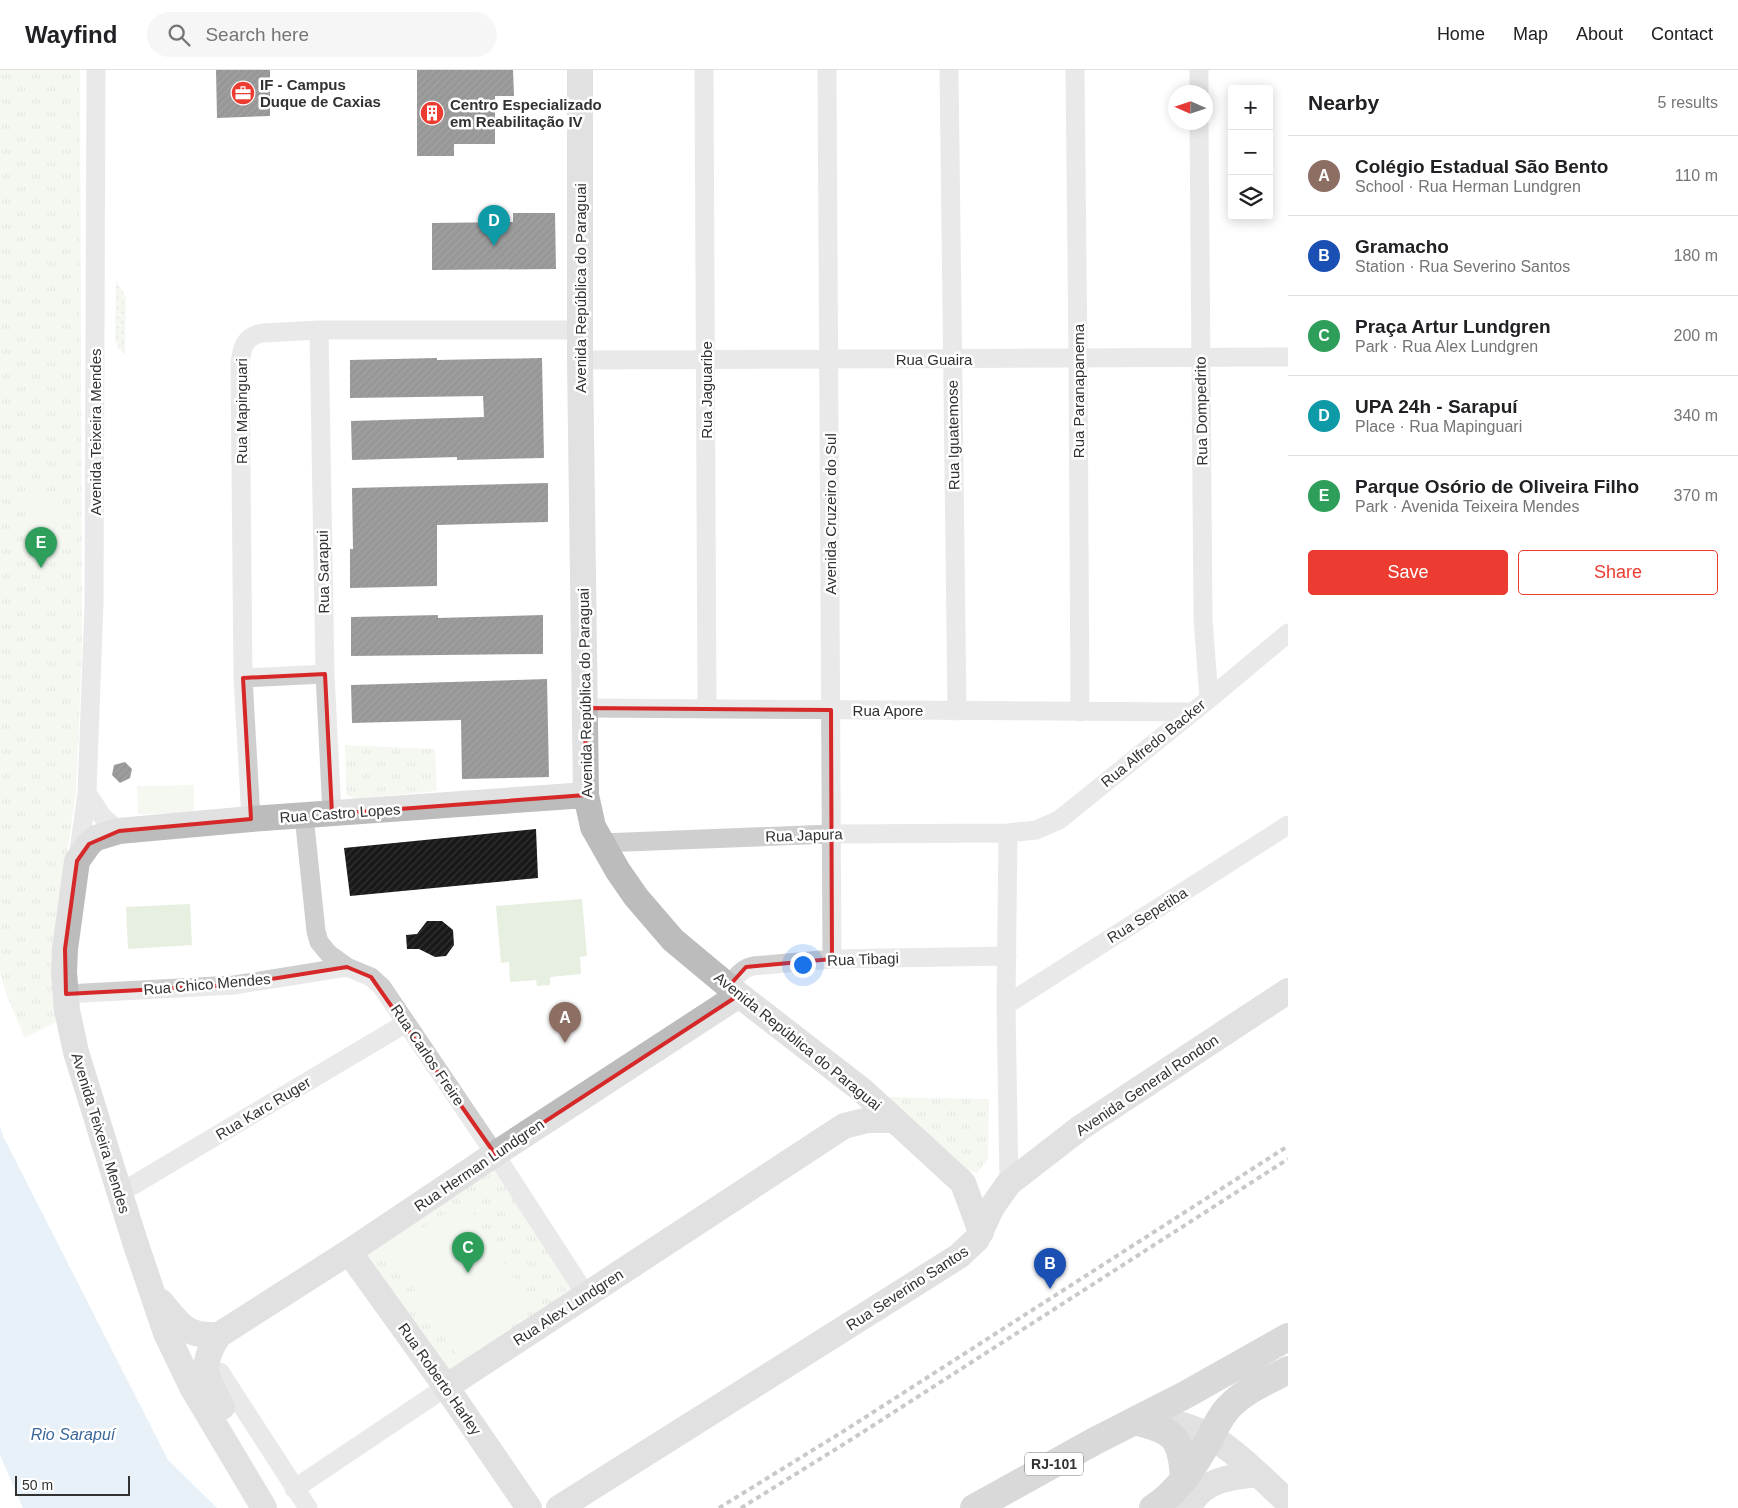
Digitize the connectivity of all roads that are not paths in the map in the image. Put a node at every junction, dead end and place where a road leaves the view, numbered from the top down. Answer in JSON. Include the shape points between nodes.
{"nodes":[{"id":1,"x":96,"y":70,"type":"edge"},
{"id":2,"x":580,"y":70,"type":"edge"},
{"id":3,"x":704,"y":70,"type":"edge"},
{"id":4,"x":827,"y":70,"type":"edge"},
{"id":5,"x":949,"y":70,"type":"edge"},
{"id":6,"x":1075,"y":70,"type":"edge"},
{"id":7,"x":1199,"y":70,"type":"edge"},
{"id":8,"x":1199,"y":85,"type":"edge"},
{"id":9,"x":1199,"y":130,"type":"edge"},
{"id":10,"x":319,"y":330,"type":"junction"},
{"id":11,"x":580,"y":330,"type":"junction"},
{"id":12,"x":1288,"y":357,"type":"edge"},
{"id":13,"x":1078,"y":358,"type":"junction"},
{"id":14,"x":1201,"y":358,"type":"junction"},
{"id":15,"x":828,"y":359,"type":"junction"},
{"id":16,"x":952,"y":359,"type":"junction"},
{"id":17,"x":580,"y":360,"type":"junction"},
{"id":18,"x":706,"y":360,"type":"junction"},
{"id":19,"x":1288,"y":633,"type":"edge"},
{"id":20,"x":325,"y":674,"type":"junction"},
{"id":21,"x":243,"y":678,"type":"junction"},
{"id":22,"x":1209,"y":699,"type":"junction"},
{"id":23,"x":585,"y":708,"type":"junction"},
{"id":24,"x":707,"y":709,"type":"junction"},
{"id":25,"x":831,"y":710,"type":"junction"},
{"id":26,"x":957,"y":711,"type":"junction"},
{"id":27,"x":1080,"y":712,"type":"junction"},
{"id":28,"x":1191,"y":712,"type":"junction"},
{"id":29,"x":87,"y":793,"type":"junction"},
{"id":30,"x":586,"y":795,"type":"junction"},
{"id":31,"x":332,"y":814,"type":"junction"},
{"id":32,"x":304,"y":816,"type":"junction"},
{"id":33,"x":250,"y":819,"type":"junction"},
{"id":34,"x":1288,"y":825,"type":"edge"},
{"id":35,"x":1008,"y":833,"type":"junction"},
{"id":36,"x":831,"y":834,"type":"junction"},
{"id":37,"x":108,"y":835,"type":"junction"},
{"id":38,"x":601,"y":843,"type":"junction"},
{"id":39,"x":78,"y":861,"type":"junction"},
{"id":40,"x":1007,"y":956,"type":"junction"},
{"id":41,"x":832,"y":959,"type":"junction"},
{"id":42,"x":347,"y":967,"type":"junction"},
{"id":43,"x":734,"y":991,"type":"junction"},
{"id":44,"x":1288,"y":991,"type":"edge"},
{"id":45,"x":66,"y":994,"type":"junction"},
{"id":46,"x":1006,"y":1005,"type":"junction"},
{"id":47,"x":406,"y":1023,"type":"junction"},
{"id":48,"x":858,"y":1088,"type":"junction"},
{"id":49,"x":894,"y":1120,"type":"junction"},
{"id":50,"x":844,"y":1126,"type":"junction"},
{"id":51,"x":495,"y":1154,"type":"junction"},
{"id":52,"x":963,"y":1183,"type":"junction"},
{"id":53,"x":1009,"y":1183,"type":"junction"},
{"id":54,"x":120,"y":1193,"type":"junction"},
{"id":55,"x":981,"y":1232,"type":"junction"},
{"id":56,"x":349,"y":1252,"type":"junction"},
{"id":57,"x":151,"y":1290,"type":"junction"},
{"id":58,"x":586,"y":1295,"type":"junction"},
{"id":59,"x":219,"y":1335,"type":"junction"},
{"id":60,"x":1288,"y":1337,"type":"edge"},
{"id":61,"x":1288,"y":1370,"type":"edge"},
{"id":62,"x":220,"y":1372,"type":"dead end"},
{"id":63,"x":446,"y":1387,"type":"junction"},
{"id":64,"x":217,"y":1414,"type":"junction"},
{"id":65,"x":1137,"y":1419,"type":"junction"},
{"id":66,"x":1210,"y":1437,"type":"junction"},
{"id":67,"x":1257,"y":1474,"type":"junction"},
{"id":68,"x":1184,"y":1480,"type":"junction"},
{"id":69,"x":287,"y":1498,"type":"edge"},
{"id":70,"x":1288,"y":1502,"type":"edge"},
{"id":71,"x":264,"y":1508,"type":"edge"},
{"id":72,"x":308,"y":1508,"type":"edge"},
{"id":73,"x":529,"y":1508,"type":"edge"},
{"id":74,"x":560,"y":1508,"type":"edge"},
{"id":75,"x":974,"y":1508,"type":"edge"},
{"id":76,"x":1153,"y":1508,"type":"edge"},
{"id":77,"x":1188,"y":1508,"type":"edge"}],
"edges":[{"from":1,"to":29,"type":"street","name":"Avenida Teixeira Mendes","via":[[94,594]]},
{"from":2,"to":11,"type":"main road","name":"Avenida República do Paraguai"},
{"from":3,"to":18,"type":"street","name":"Rua Jaguaribe"},
{"from":4,"to":15,"type":"street","name":"Avenida Cruzeiro do Sul"},
{"from":5,"to":16,"type":"street","name":"Rua Iguatemose"},
{"from":6,"to":13,"type":"street","name":"Rua Paranapanema"},
{"from":7,"to":8,"type":"street"},
{"from":9,"to":14,"type":"street","name":"Rua Dompedrito"},
{"from":10,"to":11,"type":"street","name":"Rua Mapinguari"},
{"from":10,"to":20,"type":"street","name":"Rua Sarapui"},
{"from":10,"to":21,"type":"street","name":"Rua Mapinguari","via":[[256,334],[242,347]]},
{"from":11,"to":17,"type":"main road","name":"Avenida República do Paraguai"},
{"from":12,"to":14,"type":"street","name":"Rua Guaira"},
{"from":13,"to":14,"type":"street","name":"Rua Guaira"},
{"from":13,"to":16,"type":"street","name":"Rua Guaira"},
{"from":13,"to":27,"type":"street","name":"Rua Paranapanema"},
{"from":14,"to":22,"type":"street","name":"Rua Dompedrito","via":[[1203,619]]},
{"from":15,"to":16,"type":"street","name":"Rua Guaira"},
{"from":15,"to":18,"type":"street","name":"Rua Guaira"},
{"from":15,"to":25,"type":"street","name":"Avenida Cruzeiro do Sul"},
{"from":16,"to":26,"type":"street","name":"Rua Iguatemose"},
{"from":17,"to":18,"type":"street","name":"Rua Guaira"},
{"from":17,"to":23,"type":"main road","name":"Avenida República do Paraguai"},
{"from":18,"to":24,"type":"street","name":"Rua Jaguaribe"},
{"from":19,"to":22,"type":"street","name":"Rua Alfredo Backer"},
{"from":20,"to":21,"type":"street"},
{"from":20,"to":31,"type":"street","name":"Rua Sarapui"},
{"from":21,"to":33,"type":"street","name":"Rua Mapinguari"},
{"from":22,"to":28,"type":"street","name":"Rua Alfredo Backer"},
{"from":23,"to":24,"type":"street","name":"Rua Apore"},
{"from":23,"to":30,"type":"main road","name":"Avenida República do Paraguai"},
{"from":24,"to":25,"type":"street","name":"Rua Apore"},
{"from":25,"to":26,"type":"street","name":"Rua Apore"},
{"from":25,"to":36,"type":"street","name":"Avenida Cruzeiro do Sul"},
{"from":26,"to":27,"type":"street","name":"Rua Apore"},
{"from":27,"to":28,"type":"street","name":"Rua Apore"},
{"from":28,"to":35,"type":"street","name":"Rua Alfredo Backer","via":[[1059,820],[1036,830]]},
{"from":29,"to":37,"type":"street","via":[[102,816]]},
{"from":29,"to":39,"type":"street","name":"Avenida Teixeira Mendes"},
{"from":30,"to":31,"type":"main road","name":"Rua Castro Lopes"},
{"from":30,"to":38,"type":"main road","name":"Avenida República do Paraguai","via":[[593,827]]},
{"from":31,"to":32,"type":"main road","name":"Rua Castro Lopes"},
{"from":32,"to":33,"type":"main road","name":"Rua Castro Lopes"},
{"from":32,"to":42,"type":"street","name":"Rua Carlos Freire","via":[[319,942]]},
{"from":33,"to":37,"type":"main road","name":"Rua Castro Lopes"},
{"from":34,"to":46,"type":"street","name":"Rua Sepetiba"},
{"from":35,"to":36,"type":"street","name":"Rua Japura"},
{"from":35,"to":40,"type":"street"},
{"from":36,"to":38,"type":"street","name":"Rua Japura"},
{"from":36,"to":41,"type":"street","name":"Avenida Cruzeiro do Sul"},
{"from":37,"to":39,"type":"main road","name":"Avenida Teixeira Mendes","via":[[89,844]]},
{"from":38,"to":43,"type":"main road","name":"Avenida República do Paraguai","via":[[636,897],[673,940]]},
{"from":39,"to":45,"type":"main road","name":"Avenida Teixeira Mendes","via":[[65,949]]},
{"from":40,"to":41,"type":"street","name":"Rua Tibagi"},
{"from":40,"to":46,"type":"street"},
{"from":41,"to":43,"type":"street","name":"Rua Tibagi","via":[[746,967]]},
{"from":42,"to":45,"type":"street","name":"Rua Chico Mendes","via":[[234,985]]},
{"from":42,"to":47,"type":"street","name":"Rua Carlos Freire","via":[[372,977]]},
{"from":43,"to":48,"type":"main road","name":"Avenida República do Paraguai"},
{"from":43,"to":51,"type":"main road","name":"Rua Herman Lundgren"},
{"from":44,"to":53,"type":"main road","name":"Avenida General Rondon","via":[[1080,1128]]},
{"from":45,"to":54,"type":"main road","name":"Avenida Teixeira Mendes","via":[[76,1052]]},
{"from":46,"to":53,"type":"street"},
{"from":47,"to":51,"type":"street","name":"Rua Carlos Freire"},
{"from":47,"to":54,"type":"street","name":"Rua Karc Ruger"},
{"from":48,"to":49,"type":"main road","name":"Avenida República do Paraguai"},
{"from":48,"to":50,"type":"main road","via":[[854,1108]]},
{"from":49,"to":50,"type":"main road","name":"Rua Alex Lundgren","via":[[868,1120]]},
{"from":49,"to":52,"type":"main road","name":"Avenida República do Paraguai"},
{"from":50,"to":58,"type":"main road","name":"Rua Alex Lundgren"},
{"from":51,"to":56,"type":"main road","name":"Rua Herman Lundgren"},
{"from":51,"to":58,"type":"street","name":"Rua Carlos Freire"},
{"from":52,"to":53,"type":"main road","via":[[993,1186]]},
{"from":52,"to":55,"type":"main road","name":"Avenida República do Paraguai"},
{"from":53,"to":55,"type":"main road","name":"Rua Severino Santos","via":[[992,1207]]},
{"from":54,"to":57,"type":"main road","name":"Avenida Teixeira Mendes"},
{"from":55,"to":74,"type":"main road","name":"Rua Severino Santos","via":[[959,1256]]},
{"from":56,"to":59,"type":"main road","name":"Rua Herman Lundgren"},
{"from":56,"to":63,"type":"main road","name":"Rua Roberto Harley"},
{"from":57,"to":59,"type":"main road","via":[[184,1329]]},
{"from":57,"to":64,"type":"main road","name":"Avenida Teixeira Mendes","via":[[174,1352],[192,1387]]},
{"from":58,"to":63,"type":"main road","name":"Rua Alex Lundgren"},
{"from":59,"to":64,"type":"main road","via":[[207,1360],[206,1374]]},
{"from":60,"to":65,"type":"main road","number":"RJ-101"},
{"from":61,"to":66,"type":"main road","via":[[1236,1400]]},
{"from":62,"to":69,"type":"street"},
{"from":63,"to":69,"type":"street","name":"Rua Alex Lundgren"},
{"from":63,"to":73,"type":"main road","name":"Rua Roberto Harley"},
{"from":64,"to":69,"type":"main road"},
{"from":64,"to":71,"type":"main road"},
{"from":65,"to":66,"type":"main road","via":[[1177,1423]]},
{"from":65,"to":68,"type":"main road","via":[[1171,1433],[1176,1439]]},
{"from":65,"to":75,"type":"main road","number":"RJ-101"},
{"from":66,"to":67,"type":"main road"},
{"from":66,"to":68,"type":"main road"},
{"from":67,"to":70,"type":"main road"},
{"from":67,"to":77,"type":"main road","via":[[1214,1482],[1200,1491]]},
{"from":68,"to":76,"type":"main road"},
{"from":69,"to":72,"type":"street"}]}
